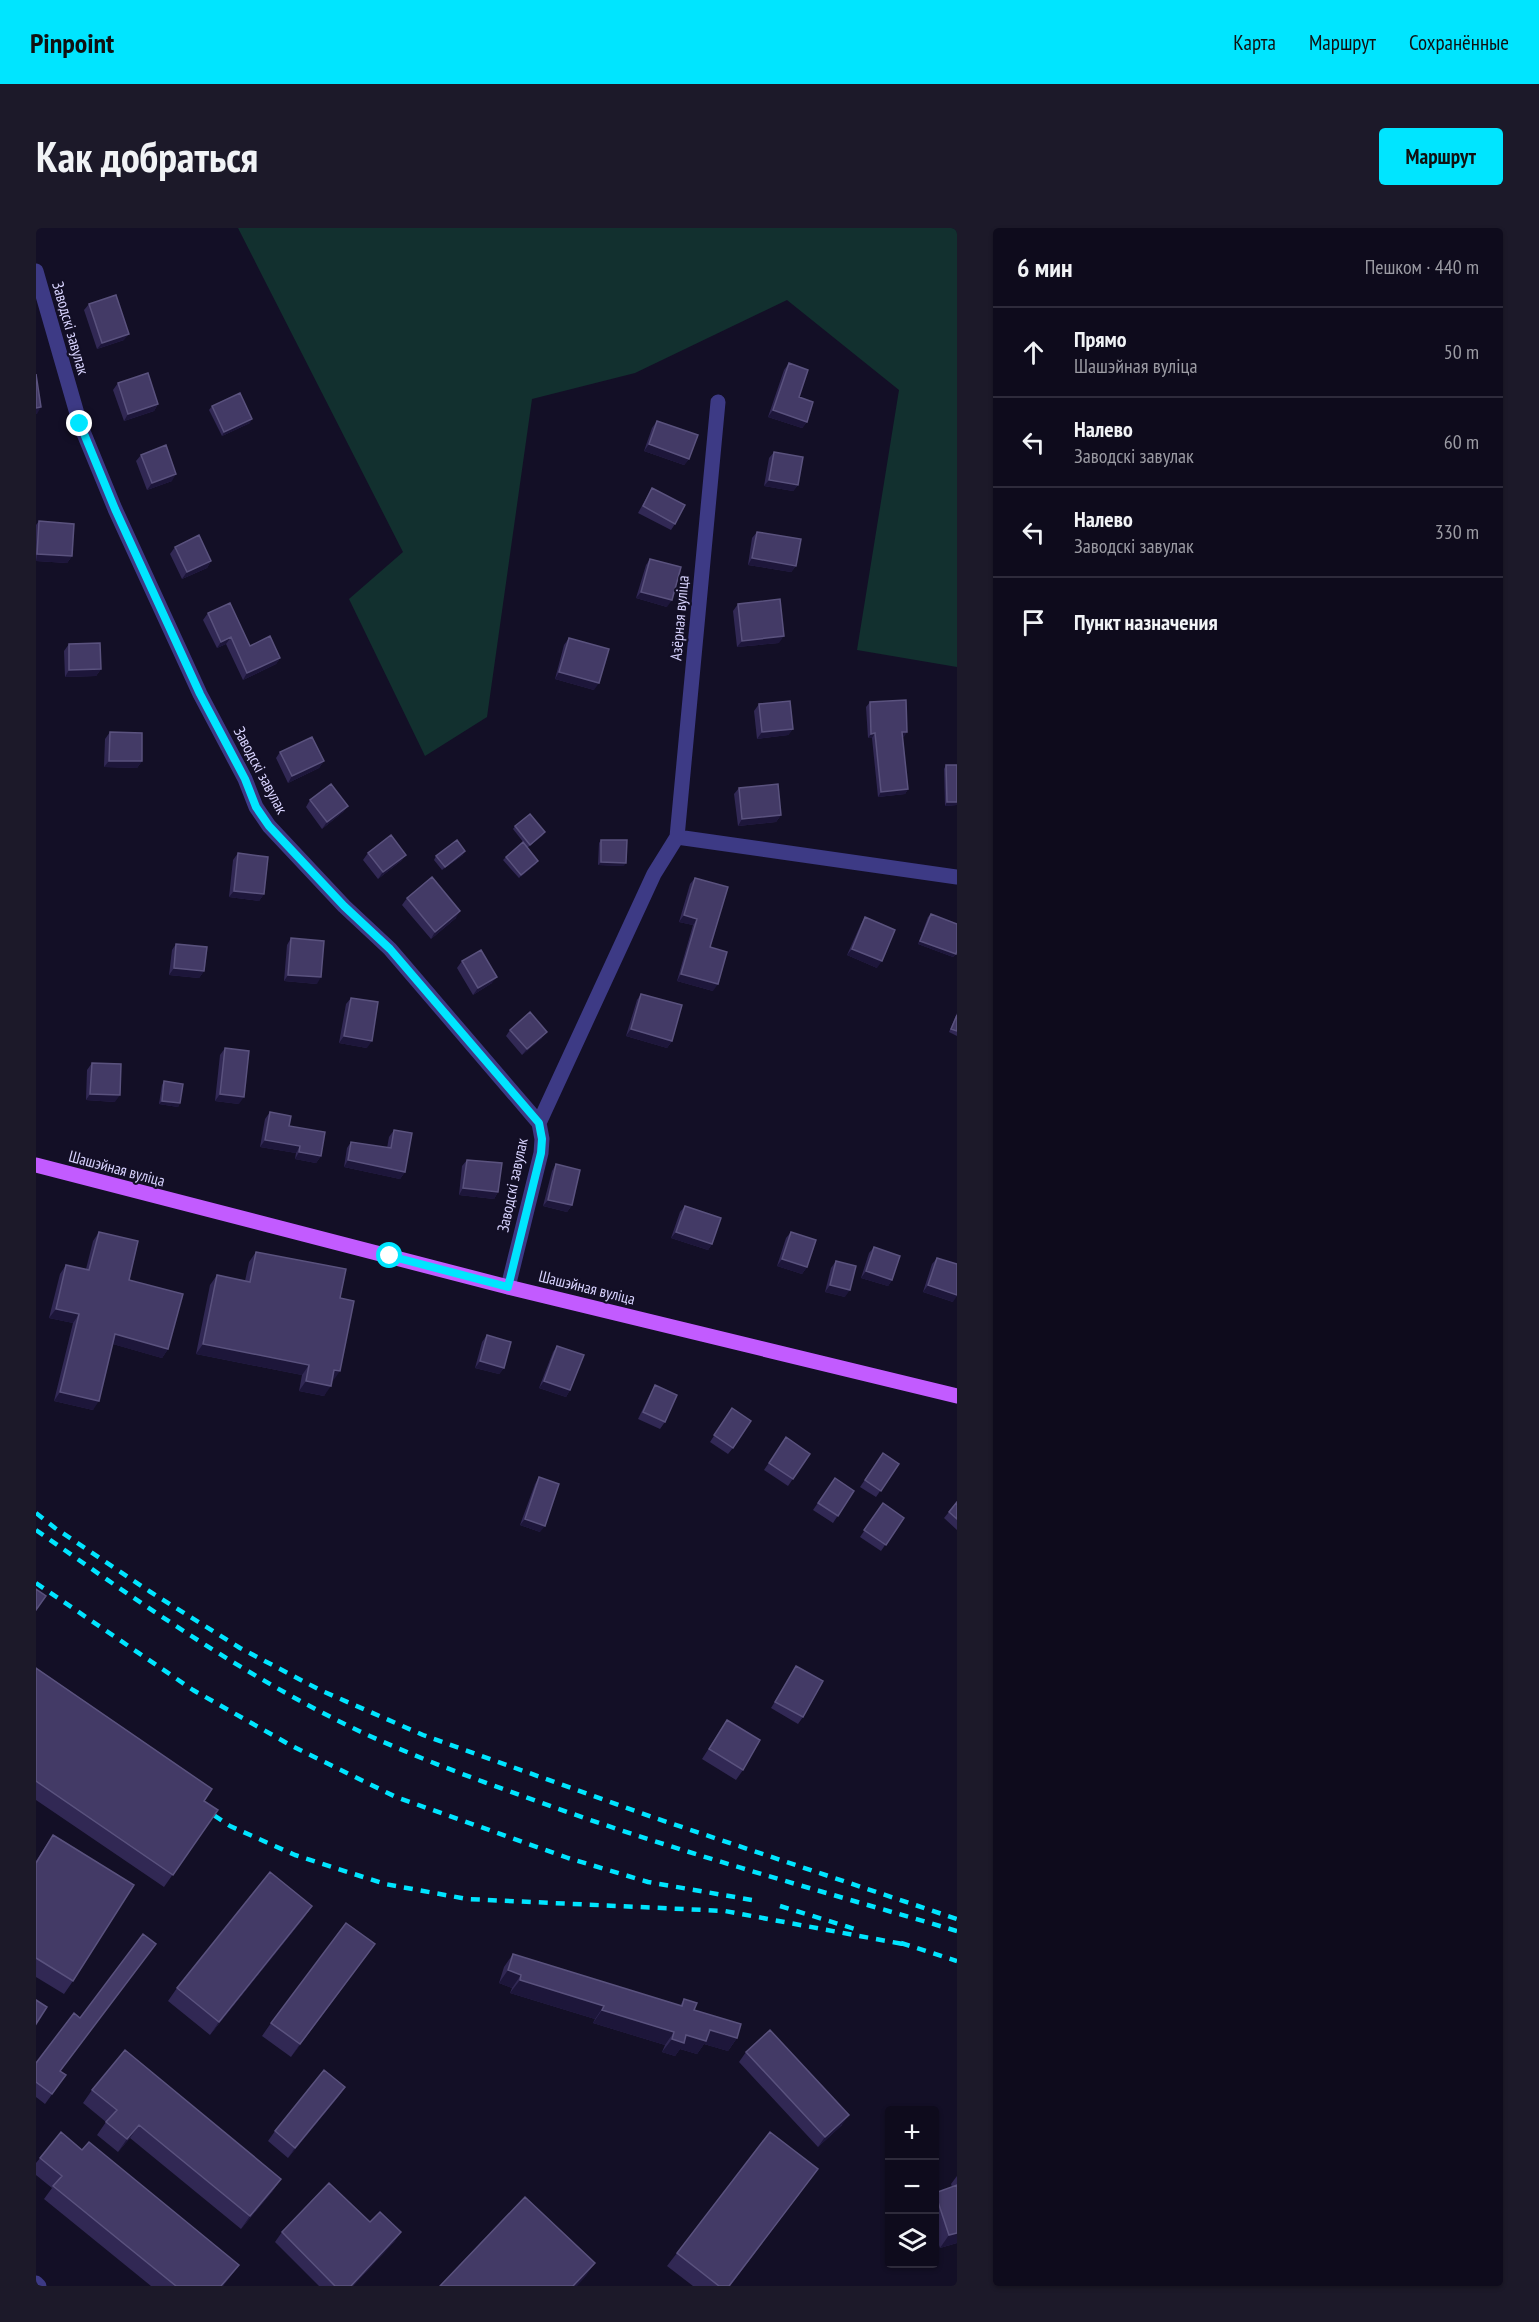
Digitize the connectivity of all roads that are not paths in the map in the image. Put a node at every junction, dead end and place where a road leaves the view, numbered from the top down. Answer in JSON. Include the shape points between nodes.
{"nodes":[{"id":1,"x":36,"y":271,"type":"edge"},
{"id":2,"x":717,"y":402,"type":"dead end"},
{"id":3,"x":677,"y":837,"type":"junction"},
{"id":4,"x":957,"y":876,"type":"edge"},
{"id":5,"x":539,"y":1123,"type":"junction"},
{"id":6,"x":36,"y":1165,"type":"edge"},
{"id":7,"x":508,"y":1287,"type":"junction"},
{"id":8,"x":957,"y":1396,"type":"edge"}],
"edges":[{"from":1,"to":5,"type":"street","name":"Заводскі завулак","via":[[80,424],[200,694],[256,807],[344,906],[390,949]]},
{"from":2,"to":3,"type":"street","name":"Азёрная вуліца"},
{"from":3,"to":4,"type":"street"},
{"from":3,"to":5,"type":"street","name":"Азёрная вуліца","via":[[654,874]]},
{"from":5,"to":7,"type":"street","name":"Заводскі завулак","via":[[541,1153]]},
{"from":6,"to":7,"type":"main road","name":"Шашэйная вуліца"},
{"from":7,"to":8,"type":"main road","name":"Шашэйная вуліца"}]}
